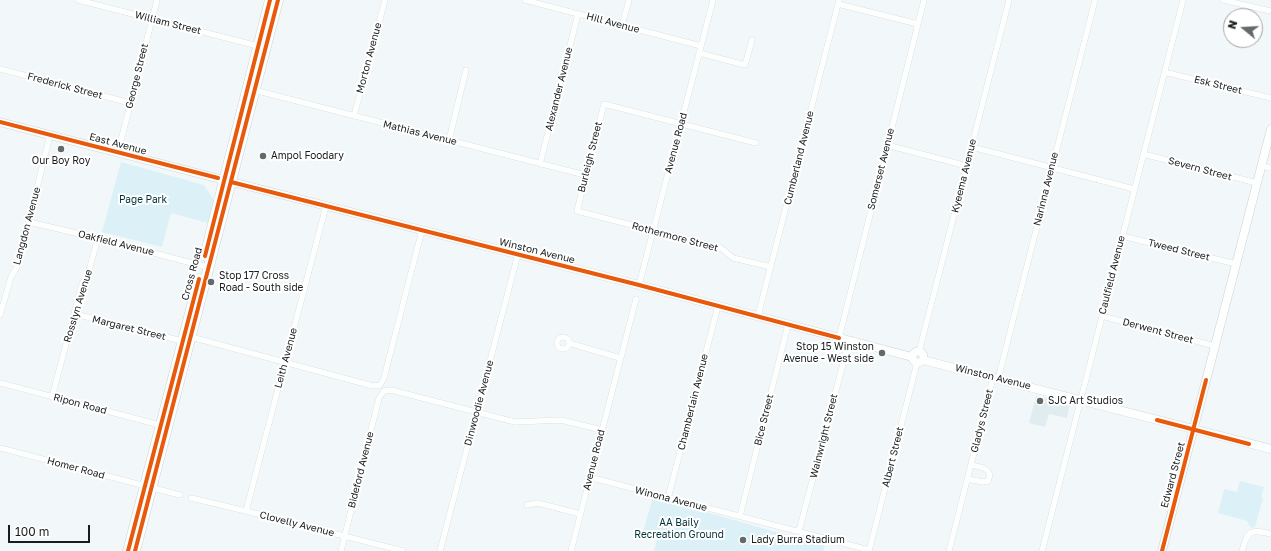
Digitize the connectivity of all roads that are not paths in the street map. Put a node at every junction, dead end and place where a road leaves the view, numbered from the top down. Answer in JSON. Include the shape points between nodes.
{"nodes":[{"id":1,"x":78,"y":0,"type":"edge"},
{"id":2,"x":157,"y":0,"type":"edge"},
{"id":3,"x":270,"y":0,"type":"edge"},
{"id":4,"x":278,"y":0,"type":"edge"},
{"id":5,"x":384,"y":0,"type":"edge"},
{"id":6,"x":525,"y":0,"type":"edge"},
{"id":7,"x":629,"y":0,"type":"edge"},
{"id":8,"x":713,"y":0,"type":"edge"},
{"id":9,"x":924,"y":0,"type":"edge"},
{"id":10,"x":1009,"y":0,"type":"edge"},
{"id":11,"x":1095,"y":0,"type":"edge"},
{"id":12,"x":1183,"y":0,"type":"edge"},
{"id":13,"x":1223,"y":0,"type":"edge"},
{"id":14,"x":839,"y":2,"type":"edge"},
{"id":15,"x":1271,"y":11,"type":"edge"},
{"id":16,"x":578,"y":14,"type":"junction"},
{"id":17,"x":152,"y":19,"type":"junction"},
{"id":18,"x":918,"y":24,"type":"junction"},
{"id":19,"x":622,"y":25,"type":"junction"},
{"id":20,"x":752,"y":40,"type":"dead end"},
{"id":21,"x":701,"y":46,"type":"junction"},
{"id":22,"x":261,"y":47,"type":"junction"},
{"id":23,"x":699,"y":53,"type":"junction"},
{"id":24,"x":0,"y":69,"type":"edge"},
{"id":25,"x":466,"y":70,"type":"dead end"},
{"id":26,"x":1164,"y":72,"type":"junction"},
{"id":27,"x":251,"y":89,"type":"junction"},
{"id":28,"x":1271,"y":98,"type":"edge"},
{"id":29,"x":130,"y":103,"type":"junction"},
{"id":30,"x":354,"y":116,"type":"junction"},
{"id":31,"x":0,"y":122,"type":"edge"},
{"id":32,"x":681,"y":124,"type":"junction"},
{"id":33,"x":1271,"y":129,"type":"edge"},
{"id":34,"x":50,"y":135,"type":"junction"},
{"id":35,"x":449,"y":140,"type":"junction"},
{"id":36,"x":756,"y":144,"type":"dead end"},
{"id":37,"x":887,"y":145,"type":"junction"},
{"id":38,"x":972,"y":147,"type":"junction"},
{"id":39,"x":118,"y":152,"type":"junction"},
{"id":40,"x":1143,"y":154,"type":"junction"},
{"id":41,"x":540,"y":164,"type":"junction"},
{"id":42,"x":967,"y":166,"type":"junction"},
{"id":43,"x":1262,"y":166,"type":"junction"},
{"id":44,"x":1052,"y":168,"type":"junction"},
{"id":45,"x":1271,"y":168,"type":"edge"},
{"id":46,"x":585,"y":175,"type":"junction"},
{"id":47,"x":228,"y":181,"type":"junction"},
{"id":48,"x":1257,"y":183,"type":"junction"},
{"id":49,"x":1134,"y":189,"type":"junction"},
{"id":50,"x":326,"y":206,"type":"junction"},
{"id":51,"x":577,"y":211,"type":"joint"},
{"id":52,"x":29,"y":222,"type":"junction"},
{"id":53,"x":422,"y":230,"type":"junction"},
{"id":54,"x":653,"y":231,"type":"junction"},
{"id":55,"x":1122,"y":236,"type":"junction"},
{"id":56,"x":98,"y":238,"type":"junction"},
{"id":57,"x":518,"y":254,"type":"junction"},
{"id":58,"x":1236,"y":264,"type":"junction"},
{"id":59,"x":206,"y":267,"type":"junction"},
{"id":60,"x":771,"y":267,"type":"junction"},
{"id":61,"x":639,"y":285,"type":"junction"},
{"id":62,"x":636,"y":299,"type":"dead end"},
{"id":63,"x":718,"y":306,"type":"junction"},
{"id":64,"x":74,"y":314,"type":"junction"},
{"id":65,"x":0,"y":315,"type":"edge"},
{"id":66,"x":758,"y":316,"type":"junction"},
{"id":67,"x":1102,"y":316,"type":"junction"},
{"id":68,"x":788,"y":325,"type":"junction"},
{"id":69,"x":839,"y":338,"type":"junction"},
{"id":70,"x":187,"y":340,"type":"junction"},
{"id":71,"x":849,"y":341,"type":"junction"},
{"id":72,"x":569,"y":343,"type":"dead end"},
{"id":73,"x":1215,"y":346,"type":"junction"},
{"id":74,"x":919,"y":352,"type":"joint"},
{"id":75,"x":620,"y":358,"type":"junction"},
{"id":76,"x":917,"y":360,"type":"junction"},
{"id":77,"x":285,"y":362,"type":"junction"},
{"id":78,"x":996,"y":378,"type":"junction"},
{"id":79,"x":0,"y":383,"type":"edge"},
{"id":80,"x":52,"y":397,"type":"junction"},
{"id":81,"x":1080,"y":400,"type":"junction"},
{"id":82,"x":477,"y":412,"type":"junction"},
{"id":83,"x":164,"y":426,"type":"junction"},
{"id":84,"x":1194,"y":429,"type":"junction"},
{"id":85,"x":602,"y":430,"type":"junction"},
{"id":86,"x":0,"y":448,"type":"edge"},
{"id":87,"x":1271,"y":449,"type":"edge"},
{"id":88,"x":971,"y":465,"type":"junction"},
{"id":89,"x":589,"y":477,"type":"junction"},
{"id":90,"x":967,"y":479,"type":"junction"},
{"id":91,"x":149,"y":487,"type":"junction"},
{"id":92,"x":180,"y":495,"type":"dead end"},
{"id":93,"x":191,"y":498,"type":"dead end"},
{"id":94,"x":668,"y":498,"type":"junction"},
{"id":95,"x":527,"y":505,"type":"dead end"},
{"id":96,"x":246,"y":510,"type":"junction"},
{"id":97,"x":580,"y":514,"type":"junction"},
{"id":98,"x":740,"y":516,"type":"junction"},
{"id":99,"x":800,"y":532,"type":"junction"},
{"id":100,"x":1271,"y":534,"type":"edge"},
{"id":101,"x":344,"y":536,"type":"junction"},
{"id":102,"x":869,"y":550,"type":"edge"},
{"id":103,"x":128,"y":551,"type":"edge"},
{"id":104,"x":136,"y":551,"type":"edge"},
{"id":105,"x":341,"y":551,"type":"edge"},
{"id":106,"x":402,"y":551,"type":"edge"},
{"id":107,"x":440,"y":551,"type":"edge"},
{"id":108,"x":571,"y":551,"type":"edge"},
{"id":109,"x":949,"y":551,"type":"edge"},
{"id":110,"x":1042,"y":551,"type":"edge"},
{"id":111,"x":1162,"y":551,"type":"edge"},
{"id":112,"x":1242,"y":551,"type":"edge"}],
"edges":[{"from":1,"to":17,"type":"street","name":"William Street"},
{"from":2,"to":17,"type":"street","name":"George Street"},
{"from":3,"to":22,"type":"highway","name":"Cross Road"},
{"from":4,"to":22,"type":"highway","name":"Cross Road"},
{"from":5,"to":30,"type":"street","name":"Morton Avenue"},
{"from":6,"to":16,"type":"street","name":"Hill Avenue"},
{"from":7,"to":19,"type":"street"},
{"from":8,"to":21,"type":"street","name":"Avenue Road"},
{"from":9,"to":18,"type":"street","name":"Somerset Avenue"},
{"from":10,"to":38,"type":"street","name":"Kyeema Avenue"},
{"from":11,"to":44,"type":"street","name":"Narinna Avenue"},
{"from":12,"to":26,"type":"street","name":"Caulfield Avenue"},
{"from":13,"to":15,"type":"street"},
{"from":14,"to":18,"type":"street"},
{"from":14,"to":60,"type":"street","name":"Cumberland Avenue"},
{"from":16,"to":19,"type":"street","name":"Hill Avenue"},
{"from":16,"to":41,"type":"street","name":"Alexander Avenue"},
{"from":17,"to":22,"type":"street","name":"William Street"},
{"from":17,"to":29,"type":"street","name":"George Street"},
{"from":18,"to":37,"type":"street","name":"Somerset Avenue"},
{"from":19,"to":21,"type":"street","name":"Hill Avenue"},
{"from":20,"to":23,"type":"street","via":[[745,65]]},
{"from":21,"to":23,"type":"street","name":"Avenue Road"},
{"from":22,"to":27,"type":"highway","name":"Cross Road"},
{"from":23,"to":32,"type":"street","name":"Avenue Road"},
{"from":24,"to":29,"type":"street","name":"Frederick Street"},
{"from":25,"to":35,"type":"street"},
{"from":26,"to":28,"type":"street","name":"Esk Street"},
{"from":26,"to":40,"type":"street","name":"Caulfield Avenue"},
{"from":27,"to":30,"type":"street","name":"Mathias Avenue"},
{"from":27,"to":47,"type":"highway","name":"Cross Road"},
{"from":29,"to":39,"type":"street","name":"George Street"},
{"from":30,"to":35,"type":"street","name":"Mathias Avenue"},
{"from":31,"to":34,"type":"street","name":"East Avenue"},
{"from":32,"to":36,"type":"street"},
{"from":32,"to":46,"type":"street","name":"Burleigh Street","via":[[604,104]]},
{"from":32,"to":54,"type":"street","name":"Avenue Road"},
{"from":33,"to":43,"type":"street","name":"Edward Street"},
{"from":34,"to":39,"type":"street","name":"East Avenue"},
{"from":34,"to":52,"type":"street","name":"Langdon Avenue"},
{"from":35,"to":41,"type":"street","name":"Mathias Avenue"},
{"from":37,"to":42,"type":"street"},
{"from":37,"to":69,"type":"street","name":"Somerset Avenue"},
{"from":38,"to":42,"type":"street","name":"Kyeema Avenue"},
{"from":38,"to":44,"type":"street"},
{"from":39,"to":47,"type":"street","name":"East Avenue"},
{"from":40,"to":48,"type":"street","name":"Severn Street"},
{"from":40,"to":49,"type":"street","name":"Caulfield Avenue"},
{"from":41,"to":46,"type":"street","name":"Mathias Avenue"},
{"from":42,"to":74,"type":"street","name":"Kyeema Avenue"},
{"from":43,"to":45,"type":"street"},
{"from":43,"to":48,"type":"street","name":"Edward Street"},
{"from":44,"to":49,"type":"street"},
{"from":44,"to":78,"type":"street","name":"Narinna Avenue"},
{"from":46,"to":51,"type":"street","name":"Burleigh Street"},
{"from":47,"to":50,"type":"street","name":"Winston Avenue"},
{"from":47,"to":59,"type":"highway","name":"Cross Road"},
{"from":48,"to":58,"type":"street","name":"Edward Street"},
{"from":49,"to":55,"type":"street","name":"Caulfield Avenue"},
{"from":50,"to":53,"type":"street","name":"Winston Avenue"},
{"from":50,"to":77,"type":"street","name":"Leith Avenue"},
{"from":51,"to":54,"type":"street","name":"Rothermore Street"},
{"from":52,"to":56,"type":"street","name":"Oakfield Avenue"},
{"from":52,"to":65,"type":"street","name":"Langdon Avenue","via":[[18,265],[10,277]]},
{"from":53,"to":57,"type":"street","name":"Winston Avenue"},
{"from":53,"to":77,"type":"street","name":"Margaret Street","via":[[384,378],[380,385],[373,386]]},
{"from":54,"to":60,"type":"street","name":"Rothermore Street","via":[[721,248],[733,258]]},
{"from":54,"to":61,"type":"street","name":"Avenue Road"},
{"from":55,"to":58,"type":"street","name":"Tweed Street"},
{"from":55,"to":67,"type":"street","name":"Caulfield Avenue"},
{"from":56,"to":59,"type":"street","name":"Oakfield Avenue"},
{"from":56,"to":64,"type":"street","name":"Rosslyn Avenue"},
{"from":57,"to":61,"type":"street","name":"Winston Avenue"},
{"from":57,"to":82,"type":"street","name":"Dinwoodie Avenue"},
{"from":58,"to":73,"type":"street","name":"Edward Street"},
{"from":59,"to":70,"type":"highway","name":"Cross Road"},
{"from":60,"to":66,"type":"street","name":"Cumberland Avenue"},
{"from":61,"to":63,"type":"street","name":"Winston Avenue"},
{"from":62,"to":75,"type":"street","name":"Avenue Road"},
{"from":63,"to":66,"type":"street","name":"Winston Avenue"},
{"from":63,"to":94,"type":"street","name":"Chamberlain Avenue"},
{"from":64,"to":70,"type":"street","name":"Margaret Street"},
{"from":64,"to":80,"type":"street","name":"Rosslyn Avenue"},
{"from":66,"to":68,"type":"street","name":"Winston Avenue"},
{"from":67,"to":73,"type":"street","name":"Derwent Street"},
{"from":67,"to":81,"type":"street","name":"Caulfield Avenue"},
{"from":68,"to":69,"type":"street","name":"Winston Avenue"},
{"from":68,"to":98,"type":"street","name":"Bice Street"},
{"from":69,"to":71,"type":"street","name":"Winston Avenue"},
{"from":70,"to":77,"type":"street","name":"Margaret Street"},
{"from":70,"to":83,"type":"highway","name":"Cross Road"},
{"from":71,"to":76,"type":"street","name":"Winston Avenue"},
{"from":71,"to":99,"type":"street","name":"Wainwright Street"},
{"from":72,"to":75,"type":"street"},
{"from":73,"to":84,"type":"street","name":"Edward Street"},
{"from":74,"to":76,"type":"street","via":[[923,354]]},
{"from":75,"to":85,"type":"street","name":"Avenue Road"},
{"from":76,"to":78,"type":"street","name":"Winston Avenue"},
{"from":76,"to":102,"type":"street","name":"Albert Street"},
{"from":77,"to":96,"type":"street","name":"Leith Avenue"},
{"from":78,"to":81,"type":"street","name":"Winston Avenue"},
{"from":78,"to":88,"type":"street","name":"Gladys Street"},
{"from":79,"to":80,"type":"street","name":"Ripon Road"},
{"from":80,"to":83,"type":"street","name":"Ripon Road"},
{"from":81,"to":84,"type":"street","name":"Winston Avenue"},
{"from":81,"to":110,"type":"street","name":"Caulfield Avenue"},
{"from":82,"to":85,"type":"street","via":[[515,422],[561,420]]},
{"from":82,"to":101,"type":"street","name":"Bideford Avenue","via":[[391,390],[384,391],[379,398]]},
{"from":82,"to":107,"type":"street","name":"Dinwoodie Avenue"},
{"from":83,"to":91,"type":"highway","name":"Cross Road"},
{"from":84,"to":87,"type":"street","name":"Winston Avenue"},
{"from":84,"to":111,"type":"street","name":"Edward Street"},
{"from":85,"to":89,"type":"street","name":"Avenue Road"},
{"from":86,"to":91,"type":"street","name":"Homer Road"},
{"from":88,"to":90,"type":"street","name":"Gladys Street"},
{"from":88,"to":90,"type":"street","name":"Gladys Street","via":[[986,469],[990,476],[988,481],[983,482]]},
{"from":89,"to":94,"type":"street","name":"Winona Avenue"},
{"from":89,"to":97,"type":"street","name":"Avenue Road"},
{"from":90,"to":109,"type":"street","name":"Gladys Street"},
{"from":91,"to":92,"type":"street"},
{"from":91,"to":103,"type":"highway","name":"Cross Road"},
{"from":91,"to":104,"type":"highway","name":"Cross Road"},
{"from":93,"to":96,"type":"street","name":"Clovelly Avenue"},
{"from":94,"to":98,"type":"street","name":"Winona Avenue"},
{"from":95,"to":97,"type":"street","via":[[538,503]]},
{"from":96,"to":101,"type":"street","name":"Clovelly Avenue"},
{"from":97,"to":108,"type":"street","name":"Avenue Road"},
{"from":98,"to":99,"type":"street","name":"Winona Avenue"},
{"from":99,"to":102,"type":"street","name":"Winona Avenue"},
{"from":100,"to":112,"type":"street","via":[[1257,530],[1252,532],[1248,535]]},
{"from":101,"to":105,"type":"street","name":"Bideford Avenue"},
{"from":101,"to":106,"type":"street","name":"Clovelly Avenue"}]}
